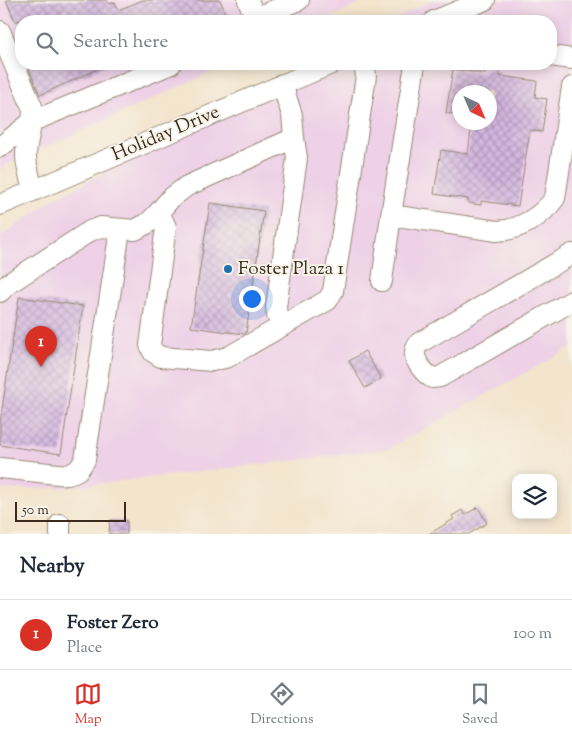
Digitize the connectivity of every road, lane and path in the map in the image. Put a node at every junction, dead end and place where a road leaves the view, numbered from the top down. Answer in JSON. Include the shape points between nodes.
{"nodes":[{"id":1,"x":248,"y":0,"type":"edge"},
{"id":2,"x":299,"y":0,"type":"edge"},
{"id":3,"x":485,"y":0,"type":"edge"},
{"id":4,"x":253,"y":15,"type":"edge"},
{"id":5,"x":264,"y":15,"type":"edge"},
{"id":6,"x":449,"y":15,"type":"edge"},
{"id":7,"x":0,"y":31,"type":"edge"},
{"id":8,"x":557,"y":57,"type":"edge"},
{"id":9,"x":572,"y":59,"type":"edge"},
{"id":10,"x":15,"y":66,"type":"edge"},
{"id":11,"x":17,"y":70,"type":"edge"},
{"id":12,"x":156,"y":70,"type":"edge"},
{"id":13,"x":317,"y":70,"type":"edge"},
{"id":14,"x":365,"y":70,"type":"edge"},
{"id":15,"x":414,"y":70,"type":"edge"},
{"id":16,"x":282,"y":84,"type":"junction"},
{"id":17,"x":572,"y":87,"type":"edge"},
{"id":18,"x":33,"y":121,"type":"junction"},
{"id":19,"x":294,"y":138,"type":"junction"},
{"id":20,"x":0,"y":147,"type":"edge"},
{"id":21,"x":33,"y":191,"type":"junction"},
{"id":22,"x":0,"y":205,"type":"edge"},
{"id":23,"x":158,"y":212,"type":"junction"},
{"id":24,"x":391,"y":215,"type":"junction"},
{"id":25,"x":120,"y":230,"type":"junction"},
{"id":26,"x":569,"y":261,"type":"edge"},
{"id":27,"x":382,"y":281,"type":"dead end"},
{"id":28,"x":0,"y":292,"type":"edge"},
{"id":29,"x":572,"y":301,"type":"edge"},
{"id":30,"x":282,"y":326,"type":"junction"},
{"id":31,"x":0,"y":468,"type":"edge"}],
"edges":[{"from":1,"to":4,"type":"street"},
{"from":2,"to":5,"type":"street"},
{"from":3,"to":6,"type":"street"},
{"from":7,"to":10,"type":"street"},
{"from":8,"to":9,"type":"street"},
{"from":11,"to":18,"type":"street","via":[[33,108]]},
{"from":12,"to":18,"type":"street"},
{"from":13,"to":16,"type":"street","name":"Holiday Drive"},
{"from":14,"to":30,"type":"street","via":[[333,291],[328,300]]},
{"from":15,"to":24,"type":"street"},
{"from":16,"to":19,"type":"street","via":[[292,115]]},
{"from":16,"to":21,"type":"street","name":"Holiday Drive"},
{"from":17,"to":24,"type":"street","via":[[554,198],[546,210],[532,220],[510,230],[497,231]]},
{"from":18,"to":20,"type":"street"},
{"from":18,"to":21,"type":"street","via":[[26,157]]},
{"from":19,"to":23,"type":"street","via":[[187,186]]},
{"from":19,"to":30,"type":"street","via":[[297,158],[276,307]]},
{"from":21,"to":22,"type":"street","name":"Holiday Drive"},
{"from":23,"to":25,"type":"street","via":[[135,230]]},
{"from":23,"to":30,"type":"street","via":[[166,227],[150,345],[153,352],[161,357],[212,361],[228,357]]},
{"from":24,"to":27,"type":"street"},
{"from":25,"to":28,"type":"street","via":[[101,227],[90,232]]},
{"from":25,"to":31,"type":"street","via":[[85,460],[78,470],[68,475]]},
{"from":26,"to":29,"type":"street","via":[[419,343],[414,356],[426,374],[432,378],[440,377]]}]}
